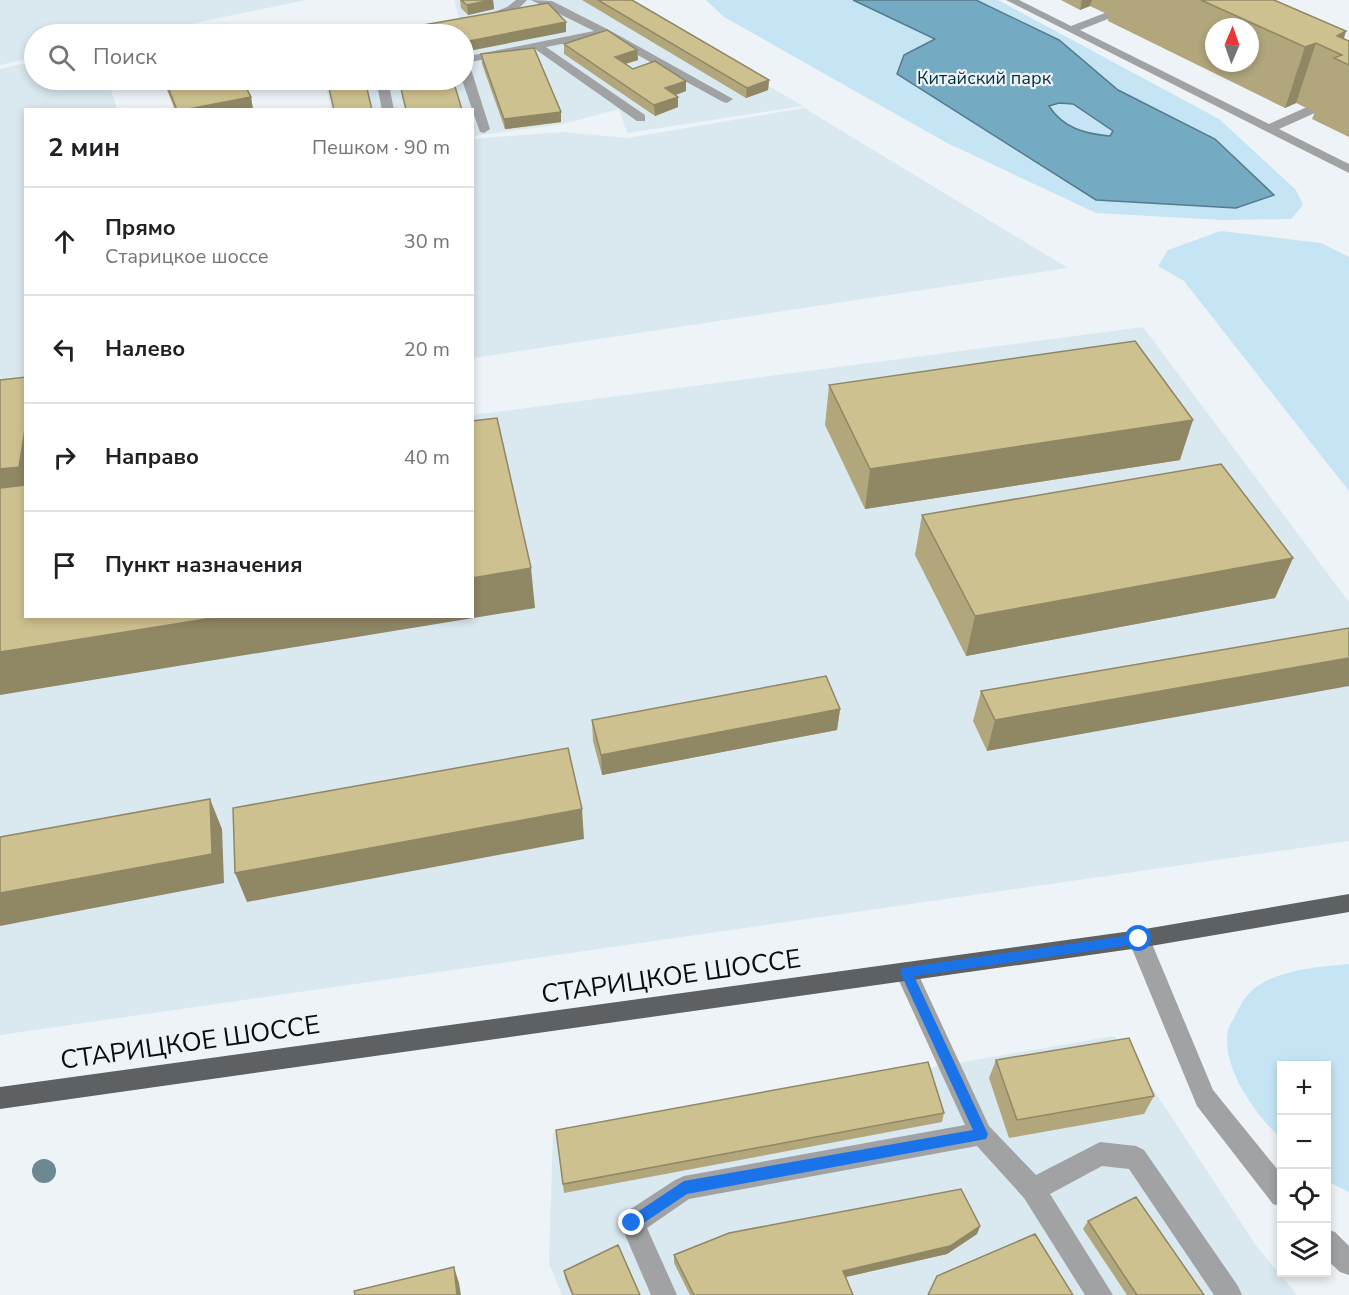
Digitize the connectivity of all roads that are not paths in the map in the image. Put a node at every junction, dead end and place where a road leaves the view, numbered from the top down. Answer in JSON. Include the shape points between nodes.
{"nodes":[{"id":1,"x":522,"y":0,"type":"edge"},
{"id":2,"x":536,"y":0,"type":"edge"},
{"id":3,"x":1011,"y":0,"type":"edge"},
{"id":4,"x":1110,"y":15,"type":"dead end"},
{"id":5,"x":478,"y":18,"type":"edge"},
{"id":6,"x":1070,"y":30,"type":"junction"},
{"id":7,"x":605,"y":32,"type":"junction"},
{"id":8,"x":536,"y":45,"type":"junction"},
{"id":9,"x":474,"y":58,"type":"edge"},
{"id":10,"x":384,"y":90,"type":"edge"},
{"id":11,"x":472,"y":90,"type":"edge"},
{"id":12,"x":727,"y":99,"type":"dead end"},
{"id":13,"x":388,"y":108,"type":"edge"},
{"id":14,"x":1311,"y":110,"type":"dead end"},
{"id":15,"x":641,"y":118,"type":"dead end"},
{"id":16,"x":484,"y":129,"type":"dead end"},
{"id":17,"x":1269,"y":129,"type":"junction"},
{"id":18,"x":1349,"y":169,"type":"edge"},
{"id":19,"x":1349,"y":903,"type":"edge"},
{"id":20,"x":1139,"y":939,"type":"junction"},
{"id":21,"x":906,"y":972,"type":"junction"},
{"id":22,"x":0,"y":1098,"type":"edge"},
{"id":23,"x":981,"y":1134,"type":"junction"},
{"id":24,"x":1033,"y":1190,"type":"junction"},
{"id":25,"x":1277,"y":1190,"type":"edge"},
{"id":26,"x":1331,"y":1246,"type":"edge"},
{"id":27,"x":1349,"y":1263,"type":"edge"},
{"id":28,"x":664,"y":1295,"type":"edge"},
{"id":29,"x":1100,"y":1295,"type":"edge"},
{"id":30,"x":1229,"y":1295,"type":"edge"}],
"edges":[{"from":1,"to":5,"type":"street","via":[[517,7],[501,14]]},
{"from":2,"to":7,"type":"street"},
{"from":3,"to":6,"type":"street"},
{"from":4,"to":6,"type":"street"},
{"from":6,"to":17,"type":"street"},
{"from":7,"to":8,"type":"street"},
{"from":7,"to":12,"type":"street"},
{"from":8,"to":9,"type":"street"},
{"from":8,"to":15,"type":"street"},
{"from":10,"to":13,"type":"street"},
{"from":11,"to":16,"type":"street"},
{"from":14,"to":17,"type":"street"},
{"from":17,"to":18,"type":"street"},
{"from":19,"to":20,"type":"main road","name":"СТАРИЦКОЕ ШОССЕ"},
{"from":20,"to":21,"type":"main road","name":"СТАРИЦКОЕ ШОССЕ"},
{"from":20,"to":25,"type":"street","via":[[1205,1098]]},
{"from":21,"to":22,"type":"main road","name":"СТАРИЦКОЕ ШОССЕ"},
{"from":21,"to":23,"type":"street"},
{"from":23,"to":24,"type":"street"},
{"from":23,"to":28,"type":"street","via":[[684,1188],[632,1223]]},
{"from":24,"to":29,"type":"street"},
{"from":24,"to":30,"type":"street","via":[[1100,1154],[1136,1158]]},
{"from":26,"to":27,"type":"street"}]}
